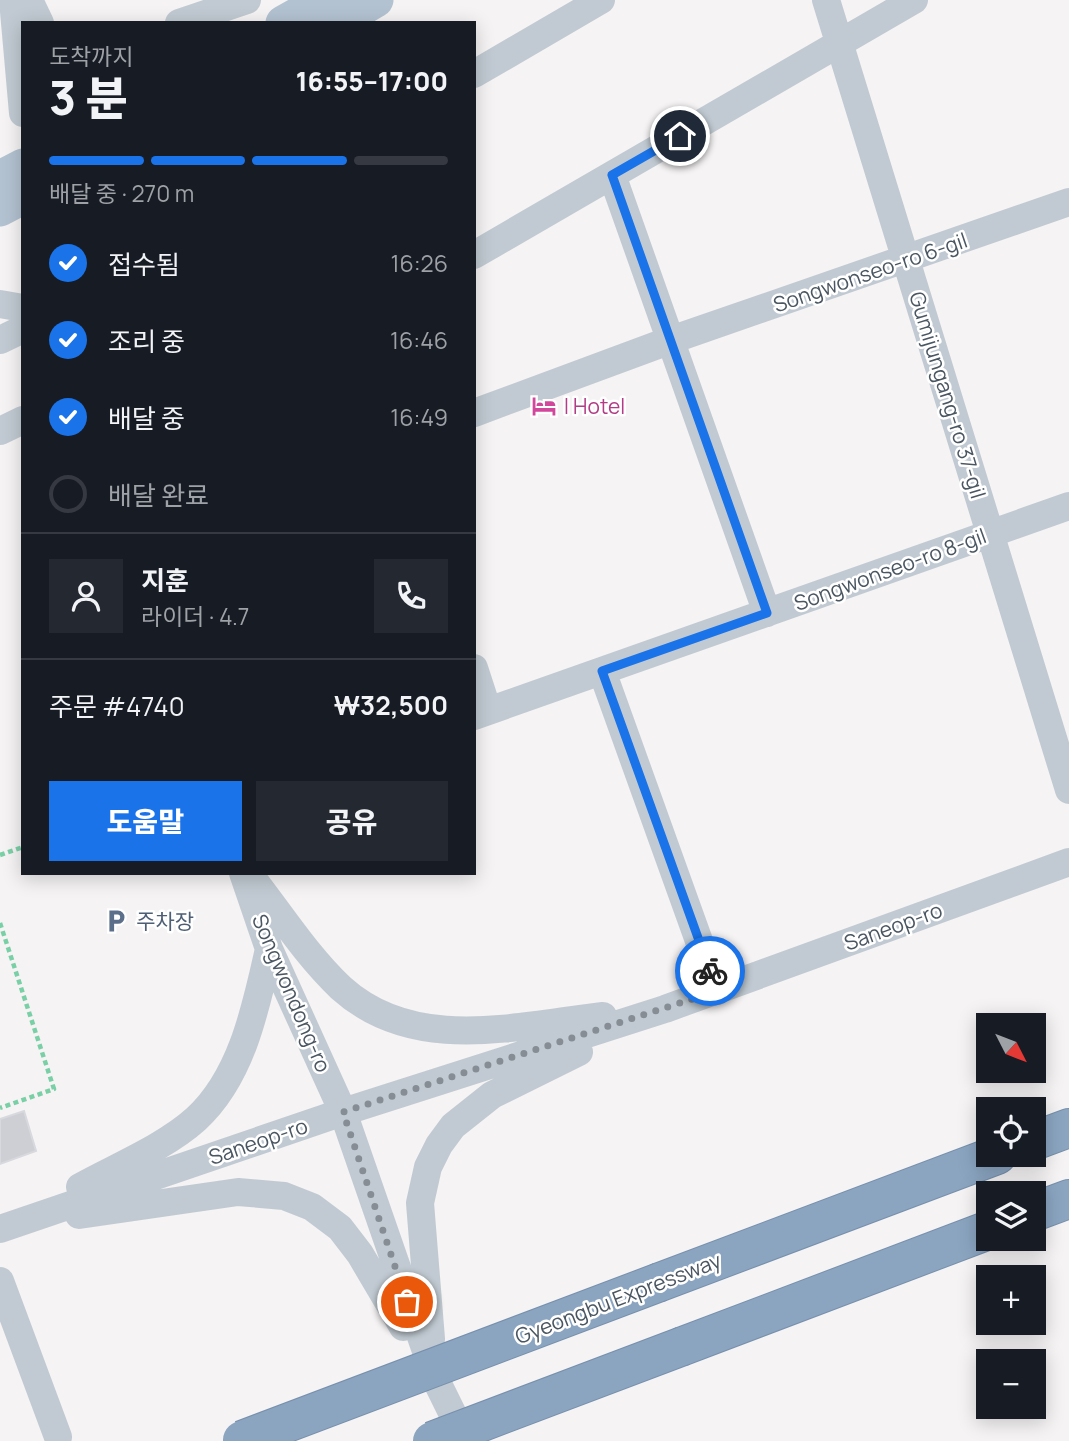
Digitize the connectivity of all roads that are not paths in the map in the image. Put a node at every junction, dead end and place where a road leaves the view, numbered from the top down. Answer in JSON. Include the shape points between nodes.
{"nodes":[{"id":1,"x":2,"y":0,"type":"edge"},
{"id":2,"x":13,"y":0,"type":"edge"},
{"id":3,"x":29,"y":0,"type":"edge"},
{"id":4,"x":247,"y":0,"type":"edge"},
{"id":5,"x":324,"y":0,"type":"edge"},
{"id":6,"x":376,"y":0,"type":"edge"},
{"id":7,"x":601,"y":0,"type":"edge"},
{"id":8,"x":826,"y":0,"type":"edge"},
{"id":9,"x":914,"y":0,"type":"edge"},
{"id":10,"x":0,"y":5,"type":"edge"},
{"id":11,"x":39,"y":21,"type":"edge"},
{"id":12,"x":185,"y":21,"type":"edge"},
{"id":13,"x":287,"y":21,"type":"edge"},
{"id":14,"x":340,"y":21,"type":"edge"},
{"id":15,"x":840,"y":45,"type":"junction"},
{"id":16,"x":476,"y":73,"type":"edge"},
{"id":17,"x":21,"y":90,"type":"edge"},
{"id":18,"x":21,"y":167,"type":"edge"},
{"id":19,"x":612,"y":175,"type":"junction"},
{"id":20,"x":0,"y":178,"type":"edge"},
{"id":21,"x":21,"y":198,"type":"edge"},
{"id":22,"x":1069,"y":202,"type":"edge"},
{"id":23,"x":0,"y":209,"type":"edge"},
{"id":24,"x":476,"y":254,"type":"edge"},
{"id":25,"x":906,"y":260,"type":"junction"},
{"id":26,"x":0,"y":304,"type":"edge"},
{"id":27,"x":21,"y":308,"type":"edge"},
{"id":28,"x":21,"y":330,"type":"edge"},
{"id":29,"x":0,"y":340,"type":"edge"},
{"id":30,"x":671,"y":340,"type":"junction"},
{"id":31,"x":476,"y":412,"type":"edge"},
{"id":32,"x":21,"y":421,"type":"edge"},
{"id":33,"x":0,"y":431,"type":"edge"},
{"id":34,"x":1069,"y":506,"type":"edge"},
{"id":35,"x":990,"y":534,"type":"junction"},
{"id":36,"x":767,"y":613,"type":"junction"},
{"id":37,"x":602,"y":671,"type":"junction"},
{"id":38,"x":476,"y":681,"type":"edge"},
{"id":39,"x":481,"y":714,"type":"edge"},
{"id":40,"x":1069,"y":790,"type":"edge"},
{"id":41,"x":1069,"y":862,"type":"edge"},
{"id":42,"x":244,"y":875,"type":"edge"},
{"id":43,"x":251,"y":875,"type":"edge"},
{"id":44,"x":269,"y":949,"type":"junction"},
{"id":45,"x":717,"y":991,"type":"junction"},
{"id":46,"x":665,"y":1009,"type":"junction"},
{"id":47,"x":343,"y":1112,"type":"junction"},
{"id":48,"x":1069,"y":1128,"type":"edge"},
{"id":49,"x":1046,"y":1137,"type":"edge"},
{"id":50,"x":976,"y":1163,"type":"edge"},
{"id":51,"x":1069,"y":1199,"type":"edge"},
{"id":52,"x":1046,"y":1208,"type":"edge"},
{"id":53,"x":5,"y":1227,"type":"edge"},
{"id":54,"x":976,"y":1235,"type":"edge"},
{"id":55,"x":0,"y":1280,"type":"edge"},
{"id":56,"x":436,"y":1380,"type":"junction"},
{"id":57,"x":58,"y":1437,"type":"dead end"},
{"id":58,"x":241,"y":1441,"type":"edge"},
{"id":59,"x":432,"y":1441,"type":"edge"},
{"id":60,"x":466,"y":1441,"type":"edge"}],
"edges":[{"from":1,"to":10,"type":"street"},
{"from":2,"to":17,"type":"street"},
{"from":3,"to":11,"type":"street"},
{"from":4,"to":12,"type":"street"},
{"from":5,"to":13,"type":"main road"},
{"from":6,"to":14,"type":"main road"},
{"from":7,"to":16,"type":"street"},
{"from":8,"to":15,"type":"street","name":"Gumijungang-ro 37-gil"},
{"from":9,"to":15,"type":"street"},
{"from":15,"to":19,"type":"street"},
{"from":15,"to":25,"type":"street","name":"Gumijungang-ro 37-gil"},
{"from":18,"to":20,"type":"main road"},
{"from":19,"to":24,"type":"street"},
{"from":19,"to":30,"type":"street"},
{"from":21,"to":23,"type":"main road"},
{"from":22,"to":25,"type":"street","name":"Songwonseo-ro 6-gil"},
{"from":25,"to":30,"type":"street","name":"Songwonseo-ro 6-gil"},
{"from":25,"to":35,"type":"street","name":"Gumijungang-ro 37-gil"},
{"from":26,"to":27,"type":"street"},
{"from":28,"to":29,"type":"street"},
{"from":30,"to":31,"type":"street","name":"Songwonseo-ro 6-gil"},
{"from":30,"to":36,"type":"street"},
{"from":32,"to":33,"type":"street"},
{"from":34,"to":35,"type":"street","name":"Songwonseo-ro 8-gil"},
{"from":35,"to":36,"type":"street","name":"Songwonseo-ro 8-gil"},
{"from":35,"to":40,"type":"street","name":"Gumijungang-ro 37-gil"},
{"from":36,"to":37,"type":"street","name":"Songwonseo-ro 8-gil"},
{"from":37,"to":39,"type":"street","name":"Songwonseo-ro 8-gil"},
{"from":37,"to":45,"type":"street"},
{"from":38,"to":39,"type":"street"},
{"from":41,"to":45,"type":"street","name":"Saneop-ro"},
{"from":42,"to":44,"type":"street","name":"Songwondong-ro"},
{"from":43,"to":46,"type":"street","via":[[341,988],[366,1008],[414,1028],[450,1032]]},
{"from":44,"to":47,"type":"street","name":"Songwondong-ro"},
{"from":44,"to":53,"type":"street","via":[[242,1046],[223,1083],[196,1119],[145,1152]]},
{"from":45,"to":46,"type":"street","name":"Saneop-ro"},
{"from":46,"to":47,"type":"street","name":"Saneop-ro"},
{"from":46,"to":56,"type":"street","via":[[492,1095],[461,1119],[439,1145],[428,1167],[420,1203]]},
{"from":47,"to":53,"type":"street","name":"Saneop-ro"},
{"from":47,"to":56,"type":"street","name":"Songwondong-ro"},
{"from":48,"to":49,"type":"highway"},
{"from":50,"to":58,"type":"highway","name":"Gyeongbu Expressway","bridge":true},
{"from":51,"to":52,"type":"highway"},
{"from":53,"to":56,"type":"street","via":[[238,1192],[284,1196],[340,1228]]},
{"from":54,"to":59,"type":"highway","bridge":true},
{"from":55,"to":57,"type":"street"},
{"from":56,"to":60,"type":"street"}]}
